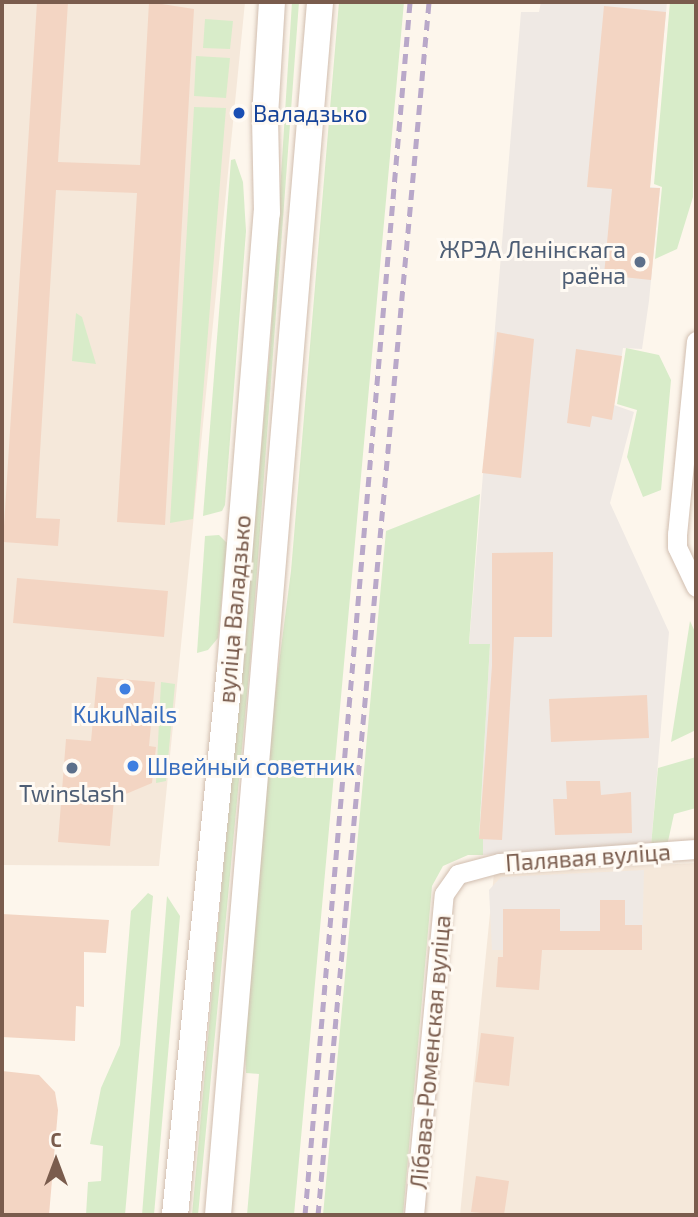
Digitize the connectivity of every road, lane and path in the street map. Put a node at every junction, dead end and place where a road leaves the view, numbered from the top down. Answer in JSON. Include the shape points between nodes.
{"nodes":[{"id":1,"x":272,"y":2,"type":"edge"},
{"id":2,"x":320,"y":2,"type":"edge"},
{"id":3,"x":696,"y":341,"type":"edge"},
{"id":4,"x":696,"y":587,"type":"edge"},
{"id":5,"x":696,"y":849,"type":"edge"},
{"id":6,"x":480,"y":865,"type":"joint"},
{"id":7,"x":175,"y":1215,"type":"edge"},
{"id":8,"x":218,"y":1215,"type":"edge"},
{"id":9,"x":414,"y":1215,"type":"edge"}],
"edges":[{"from":1,"to":7,"type":"main road","name":"вуліца Валадзько","via":[[265,227],[230,668]]},
{"from":2,"to":8,"type":"main road","name":"вуліца Валадзько"},
{"from":3,"to":4,"type":"street","via":[[677,547]]},
{"from":5,"to":6,"type":"street","name":"Палявая вуліца"},
{"from":6,"to":9,"type":"street","name":"Лібава-Роменская вуліца","via":[[458,874],[444,894]]}]}
